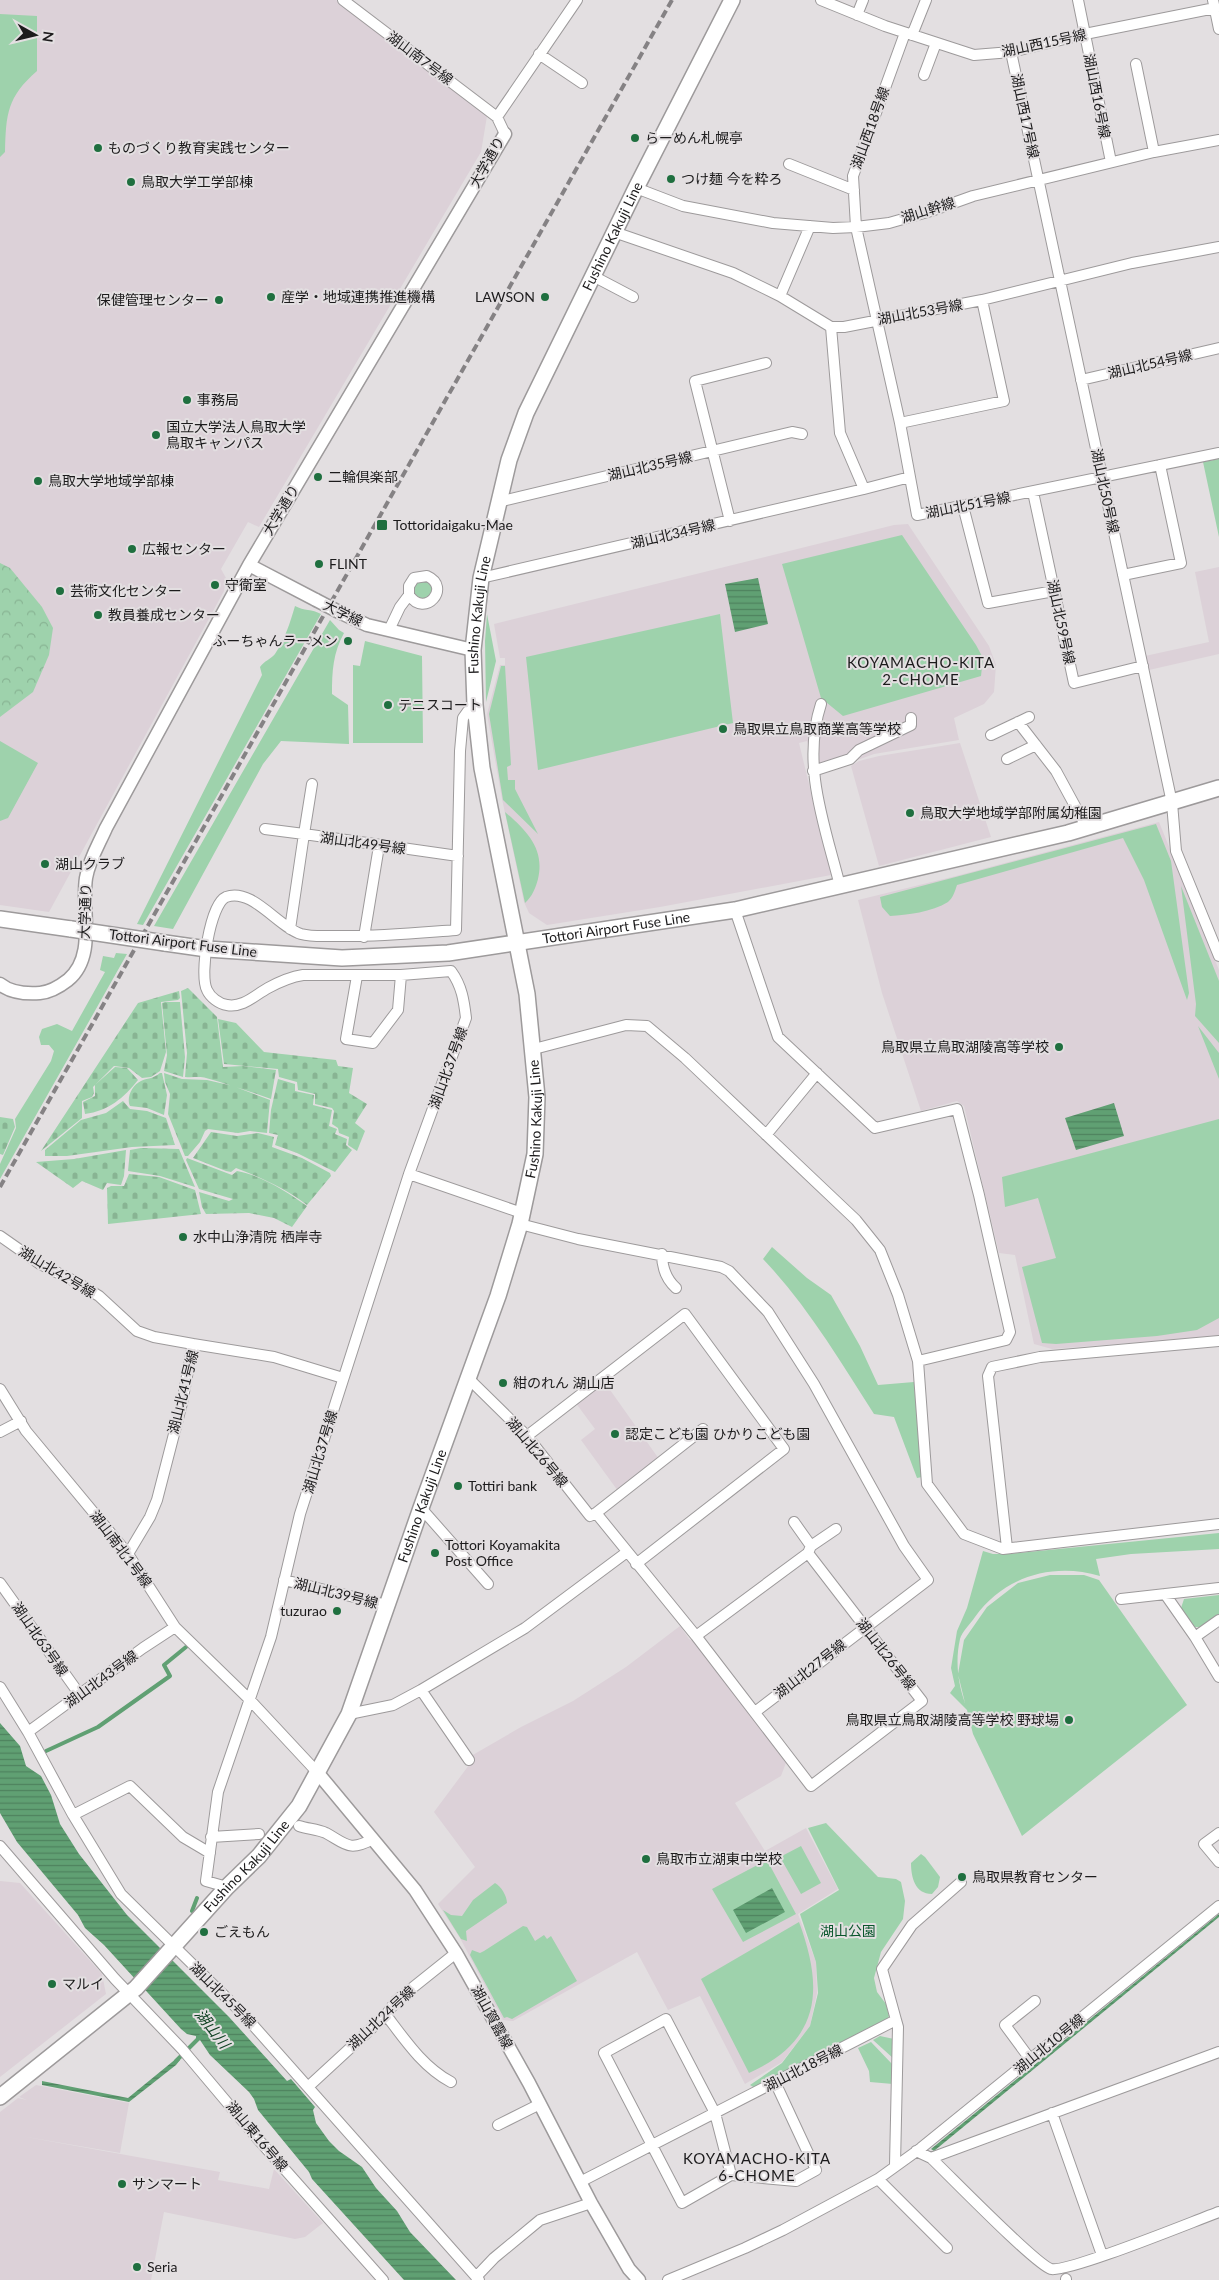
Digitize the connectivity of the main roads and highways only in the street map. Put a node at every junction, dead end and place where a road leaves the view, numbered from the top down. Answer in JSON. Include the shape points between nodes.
{"nodes":[{"id":1,"x":732,"y":0,"type":"edge"},
{"id":2,"x":1219,"y":788,"type":"edge"},
{"id":3,"x":0,"y":919,"type":"edge"},
{"id":4,"x":517,"y":943,"type":"junction"},
{"id":5,"x":0,"y":2097,"type":"edge"}],
"edges":[{"from":1,"to":4,"type":"main road","name":"Fushino Kakuji Line","via":[[526,413],[498,502],[481,578],[473,650],[475,705],[482,768]]},
{"from":2,"to":4,"type":"main road","name":"Tottori Airport Fuse Line","via":[[1087,828],[735,910]]},
{"from":3,"to":4,"type":"main road","name":"Tottori Airport Fuse Line","bridge":true,"via":[[207,949],[342,958],[448,953]]},
{"from":4,"to":5,"type":"main road","name":"Fushino Kakuji Line","via":[[534,1049],[538,1097],[535,1154],[521,1218],[498,1296],[349,1714],[299,1806],[259,1856],[133,1991]]}]}
